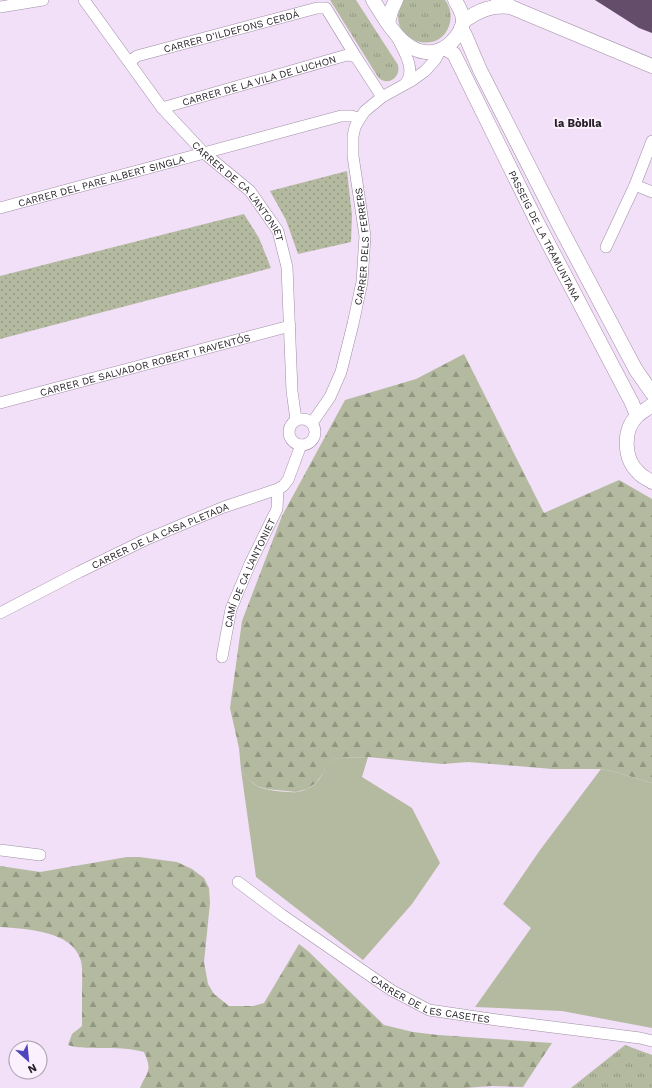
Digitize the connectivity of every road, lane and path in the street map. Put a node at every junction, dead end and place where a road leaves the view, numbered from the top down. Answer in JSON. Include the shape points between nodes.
{"nodes":[{"id":1,"x":43,"y":0,"type":"edge"},
{"id":2,"x":84,"y":0,"type":"edge"},
{"id":3,"x":373,"y":0,"type":"edge"},
{"id":4,"x":396,"y":0,"type":"edge"},
{"id":5,"x":455,"y":0,"type":"edge"},
{"id":6,"x":498,"y":0,"type":"edge"},
{"id":7,"x":0,"y":6,"type":"edge"},
{"id":8,"x":513,"y":8,"type":"junction"},
{"id":9,"x":462,"y":25,"type":"junction"},
{"id":10,"x":392,"y":28,"type":"junction"},
{"id":11,"x":446,"y":51,"type":"junction"},
{"id":12,"x":356,"y":57,"type":"junction"},
{"id":13,"x":131,"y":64,"type":"junction"},
{"id":14,"x":652,"y":66,"type":"edge"},
{"id":15,"x":405,"y":84,"type":"junction"},
{"id":16,"x":382,"y":97,"type":"junction"},
{"id":17,"x":162,"y":108,"type":"junction"},
{"id":18,"x":360,"y":118,"type":"junction"},
{"id":19,"x":652,"y":142,"type":"edge"},
{"id":20,"x":204,"y":152,"type":"junction"},
{"id":21,"x":635,"y":185,"type":"junction"},
{"id":22,"x":652,"y":192,"type":"edge"},
{"id":23,"x":0,"y":208,"type":"edge"},
{"id":24,"x":606,"y":247,"type":"dead end"},
{"id":25,"x":290,"y":326,"type":"junction"},
{"id":26,"x":652,"y":393,"type":"edge"},
{"id":27,"x":0,"y":403,"type":"edge"},
{"id":28,"x":652,"y":405,"type":"edge"},
{"id":29,"x":637,"y":416,"type":"junction"},
{"id":30,"x":296,"y":420,"type":"junction"},
{"id":31,"x":312,"y":423,"type":"junction"},
{"id":32,"x":301,"y":445,"type":"junction"},
{"id":33,"x":652,"y":482,"type":"edge"},
{"id":34,"x":278,"y":489,"type":"junction"},
{"id":35,"x":0,"y":613,"type":"edge"},
{"id":36,"x":222,"y":657,"type":"dead end"},
{"id":37,"x":0,"y":850,"type":"edge"},
{"id":38,"x":40,"y":855,"type":"dead end"},
{"id":39,"x":238,"y":882,"type":"dead end"},
{"id":40,"x":652,"y":1041,"type":"edge"}],
"edges":[{"from":1,"to":7,"type":"street"},
{"from":2,"to":13,"type":"street","name":"CARRER DE CA L'ANTONIET"},
{"from":3,"to":10,"type":"street"},
{"from":4,"to":10,"type":"street","via":[[391,11]]},
{"from":5,"to":9,"type":"street","name":"PASSEIG DE LA TRAMUNTANA","via":[[462,16]]},
{"from":6,"to":8,"type":"street"},
{"from":8,"to":9,"type":"street","via":[[501,6],[480,11],[470,16]]},
{"from":8,"to":14,"type":"street"},
{"from":9,"to":11,"type":"street"},
{"from":9,"to":26,"type":"street","name":"PASSEIG DE LA TRAMUNTANA","via":[[480,70],[559,225],[636,370]]},
{"from":10,"to":11,"type":"street","via":[[403,42],[421,52]]},
{"from":10,"to":15,"type":"street","via":[[408,63],[410,76]]},
{"from":11,"to":15,"type":"street","name":"CARRER DELS FERRERS","via":[[425,71]]},
{"from":11,"to":29,"type":"street","name":"PASSEIG DE LA TRAMUNTANA"},
{"from":12,"to":13,"type":"street","name":"CARRER D'ILDEFONS CERDÁ","via":[[326,8],[317,8],[137,56]]},
{"from":12,"to":16,"type":"street","name":"CARRER D'ILDEFONS CERDÁ"},
{"from":12,"to":17,"type":"street","name":"CARRER DE LA VILA DE LUCHON","via":[[347,55]]},
{"from":13,"to":17,"type":"street","name":"CARRER DE CA L'ANTONIET"},
{"from":15,"to":16,"type":"street","name":"CARRER DELS FERRERS"},
{"from":16,"to":18,"type":"street","name":"CARRER DELS FERRERS"},
{"from":17,"to":20,"type":"street","name":"CARRER DE CA L'ANTONIET"},
{"from":18,"to":20,"type":"street","name":"CARRER DEL PARE ALBERT SINGLA","via":[[340,116]]},
{"from":18,"to":31,"type":"street","name":"CARRER DELS FERRERS","via":[[353,136],[353,156],[365,236],[362,282],[340,372],[330,397]]},
{"from":19,"to":21,"type":"street"},
{"from":20,"to":23,"type":"street","name":"CARRER DEL PARE ALBERT SINGLA"},
{"from":20,"to":25,"type":"street","name":"CARRER DE CA L'ANTONIET","via":[[250,191],[278,231],[287,267]]},
{"from":21,"to":22,"type":"street"},
{"from":21,"to":24,"type":"street"},
{"from":25,"to":27,"type":"street","name":"CARRER DE SALVADOR ROBERT I RAVENTÓS"},
{"from":25,"to":30,"type":"street","name":"CARRER DE CA L'ANTONIET","via":[[292,391]]},
{"from":28,"to":29,"type":"street"},
{"from":29,"to":33,"type":"street","via":[[628,433],[626,448],[630,462],[638,473]]},
{"from":30,"to":31,"type":"street","via":[[306,419]]},
{"from":30,"to":32,"type":"street","via":[[290,426],[289,434],[296,444]]},
{"from":31,"to":32,"type":"street","via":[[315,436],[309,443]]},
{"from":32,"to":34,"type":"street","via":[[288,480]]},
{"from":34,"to":35,"type":"street","name":"CARRER DE LA CASA PLETADA","via":[[224,507],[145,540]]},
{"from":34,"to":36,"type":"street","name":"CAMÍ DE CA L'ANTONIET","via":[[277,509],[231,609]]},
{"from":37,"to":38,"type":"street"},
{"from":39,"to":40,"type":"street","name":"CARRER DE LES CASETES","via":[[391,990],[429,1010]]}]}
